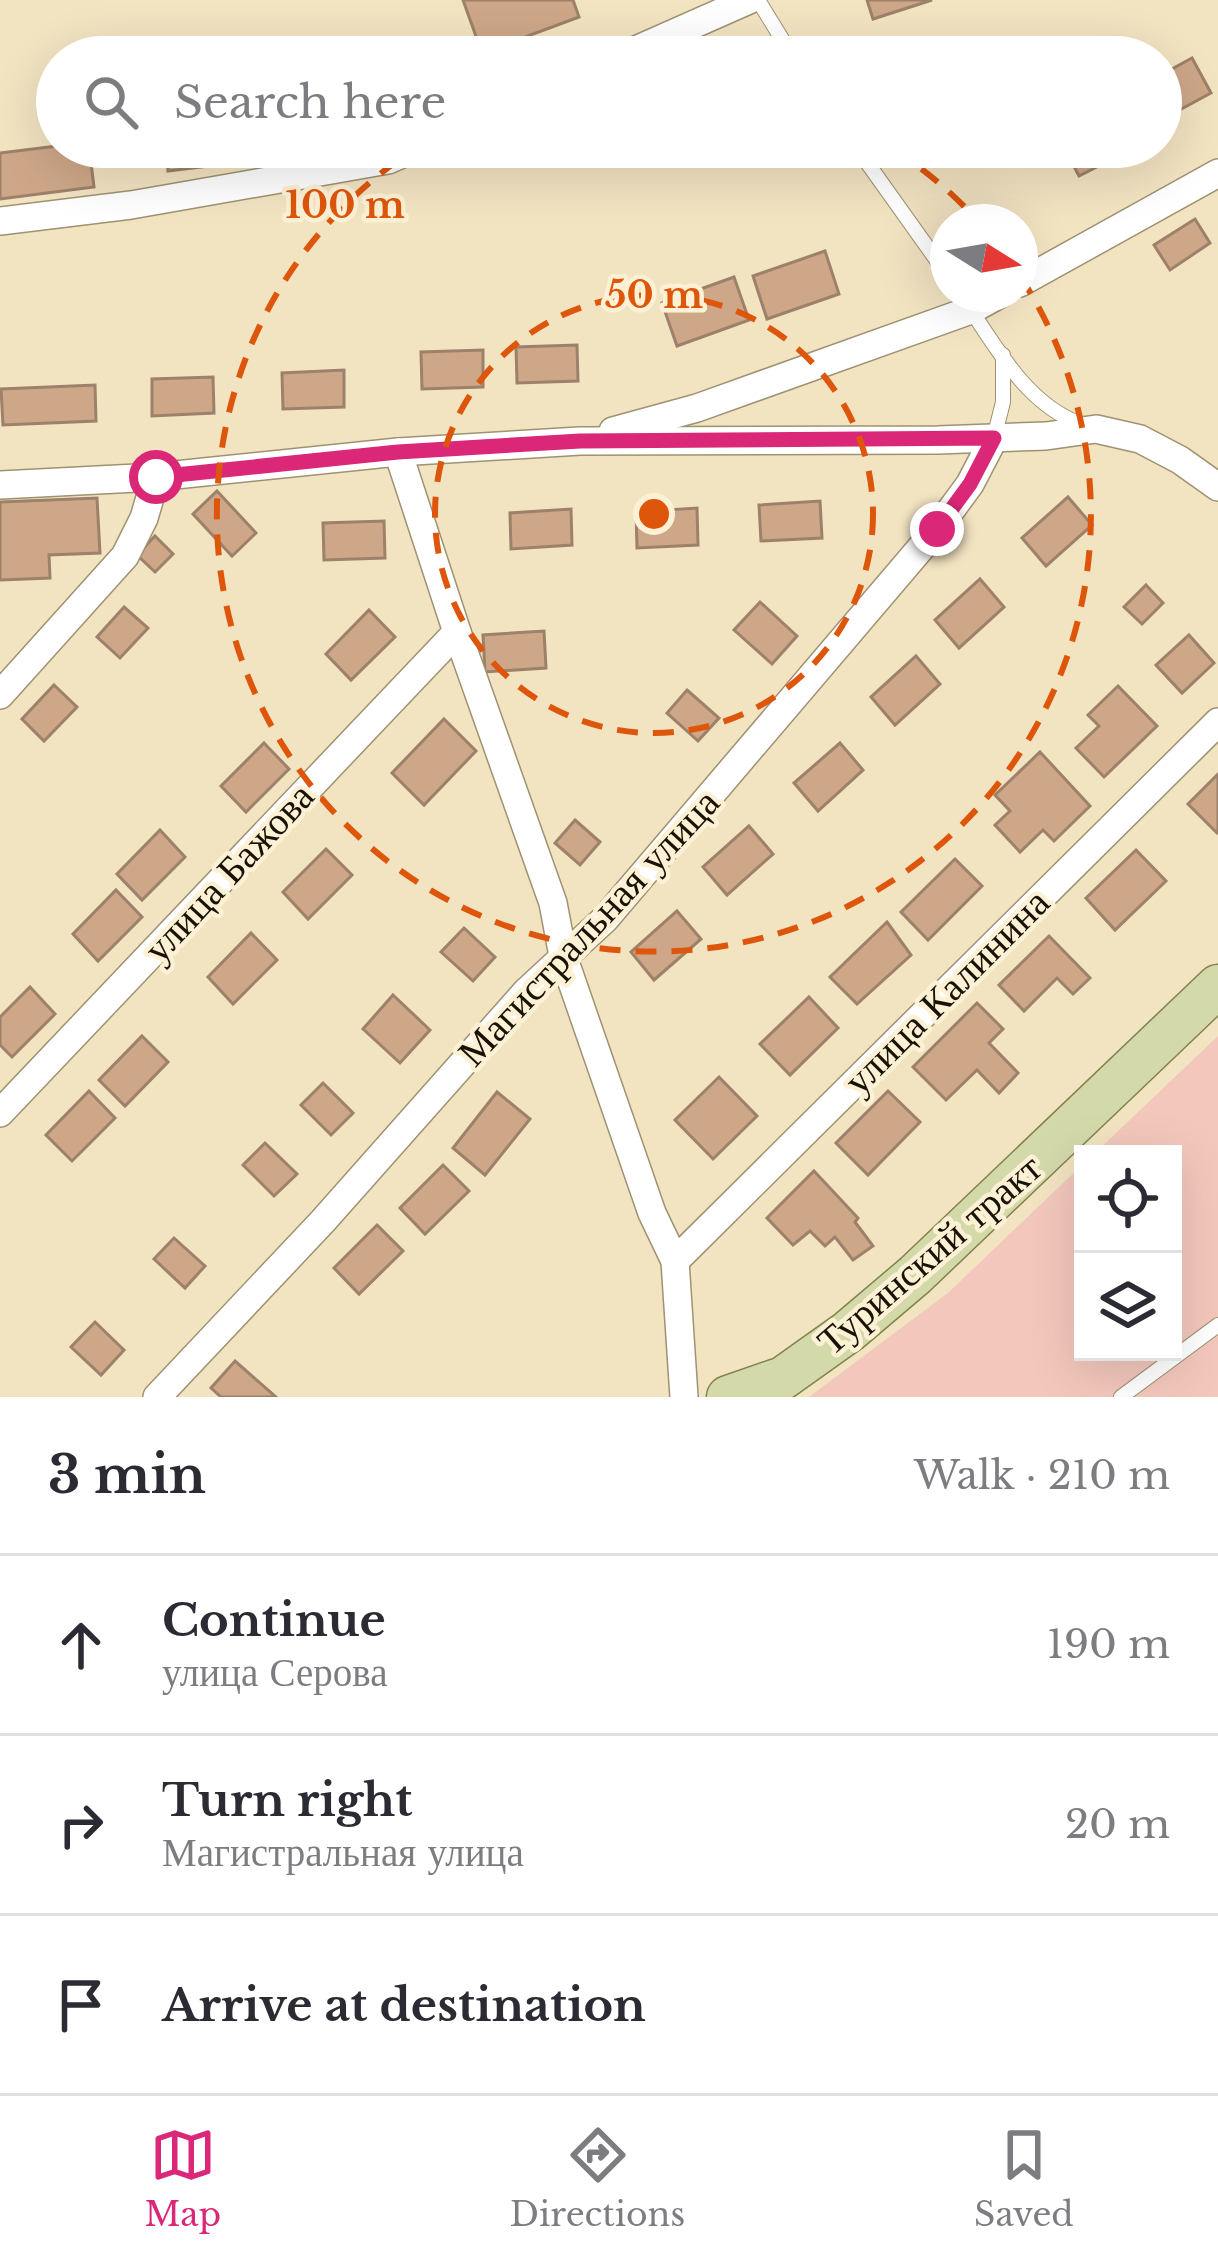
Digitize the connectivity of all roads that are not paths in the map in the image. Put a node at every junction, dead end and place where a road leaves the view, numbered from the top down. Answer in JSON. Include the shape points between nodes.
{"nodes":[{"id":1,"x":753,"y":0,"type":"edge"},
{"id":2,"x":669,"y":36,"type":"edge"},
{"id":3,"x":778,"y":36,"type":"edge"},
{"id":4,"x":346,"y":168,"type":"edge"},
{"id":5,"x":871,"y":168,"type":"edge"},
{"id":6,"x":1218,"y":173,"type":"edge"},
{"id":7,"x":0,"y":221,"type":"edge"},
{"id":8,"x":930,"y":251,"type":"edge"},
{"id":9,"x":1038,"y":273,"type":"edge"},
{"id":10,"x":941,"y":312,"type":"edge"},
{"id":11,"x":973,"y":312,"type":"edge"},
{"id":12,"x":1003,"y":355,"type":"junction"},
{"id":13,"x":1096,"y":429,"type":"junction"},
{"id":14,"x":994,"y":438,"type":"junction"},
{"id":15,"x":580,"y":441,"type":"junction"},
{"id":16,"x":398,"y":452,"type":"junction"},
{"id":17,"x":156,"y":477,"type":"junction"},
{"id":18,"x":0,"y":484,"type":"edge"},
{"id":19,"x":1218,"y":487,"type":"edge"},
{"id":20,"x":457,"y":632,"type":"junction"},
{"id":21,"x":0,"y":694,"type":"edge"},
{"id":22,"x":1218,"y":722,"type":"edge"},
{"id":23,"x":563,"y":956,"type":"junction"},
{"id":24,"x":1218,"y":986,"type":"edge"},
{"id":25,"x":0,"y":1113,"type":"edge"},
{"id":26,"x":675,"y":1261,"type":"junction"},
{"id":27,"x":1218,"y":1325,"type":"edge"},
{"id":28,"x":158,"y":1397,"type":"edge"},
{"id":29,"x":684,"y":1397,"type":"edge"},
{"id":30,"x":728,"y":1397,"type":"edge"},
{"id":31,"x":1121,"y":1397,"type":"edge"}],
"edges":[{"from":1,"to":2,"type":"street"},
{"from":1,"to":3,"type":"lane"},
{"from":4,"to":7,"type":"street"},
{"from":5,"to":8,"type":"lane"},
{"from":6,"to":9,"type":"street"},
{"from":10,"to":15,"type":"street","via":[[697,408]]},
{"from":11,"to":12,"type":"lane"},
{"from":12,"to":13,"type":"lane","via":[[1060,416]]},
{"from":12,"to":14,"type":"lane"},
{"from":13,"to":14,"type":"street"},
{"from":13,"to":19,"type":"street","via":[[1140,439]]},
{"from":14,"to":15,"type":"street"},
{"from":14,"to":23,"type":"street","name":"Магистральная улица","via":[[937,529],[605,919]]},
{"from":15,"to":16,"type":"street"},
{"from":16,"to":17,"type":"street"},
{"from":16,"to":20,"type":"street"},
{"from":17,"to":18,"type":"street"},
{"from":17,"to":21,"type":"street","via":[[125,556]]},
{"from":20,"to":23,"type":"street","via":[[553,903]]},
{"from":20,"to":25,"type":"street","name":"улица Бажова"},
{"from":22,"to":26,"type":"street","name":"улица Калинина"},
{"from":23,"to":26,"type":"street"},
{"from":23,"to":28,"type":"street","name":"Магистральная улица"},
{"from":24,"to":30,"type":"main road","name":"Туринский тракт","via":[[915,1276],[783,1378]]},
{"from":26,"to":29,"type":"street"},
{"from":27,"to":31,"type":"lane"}]}
